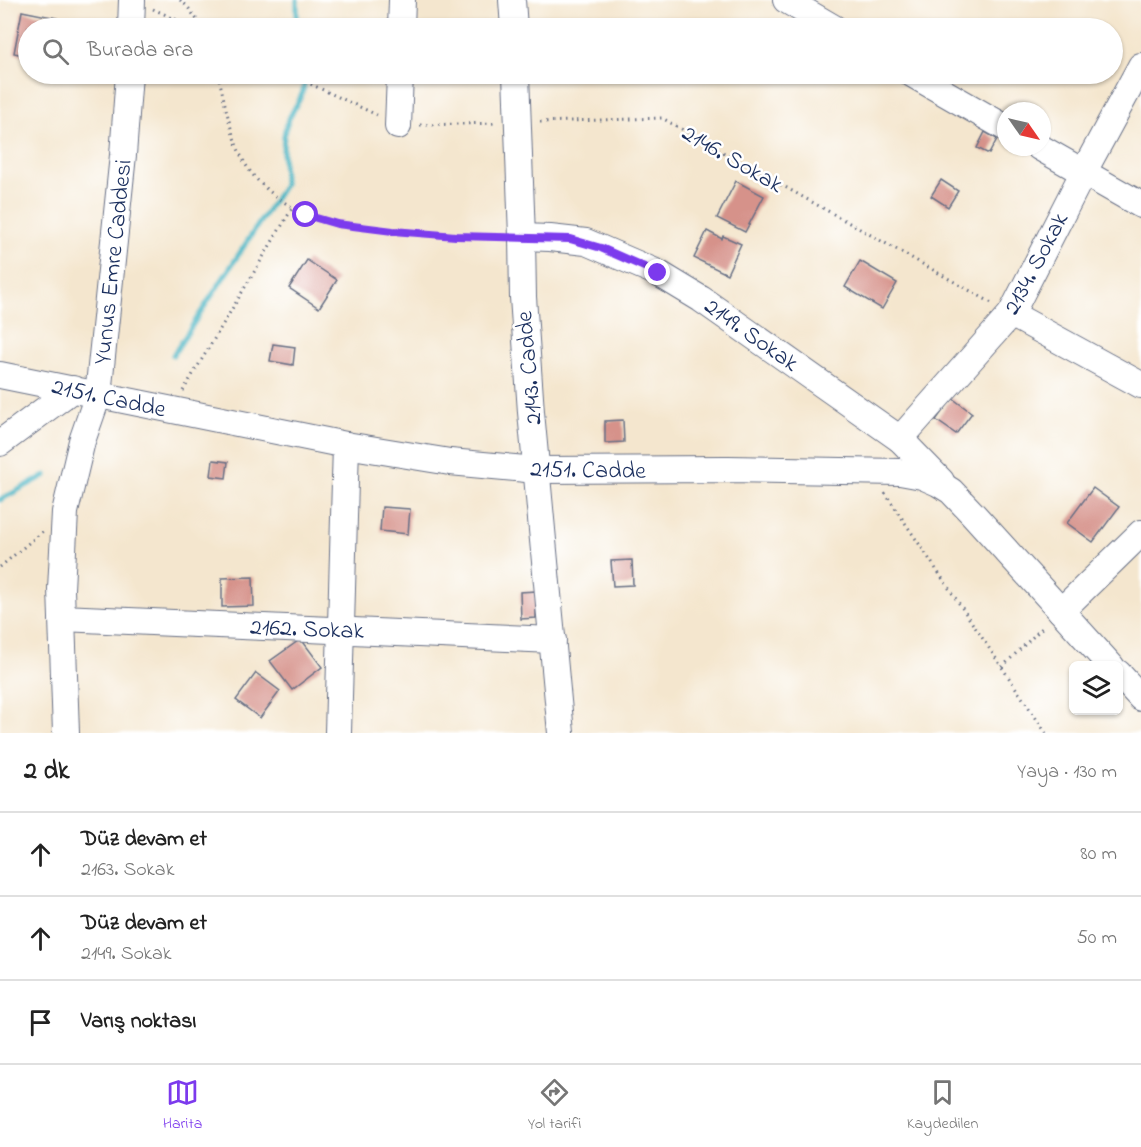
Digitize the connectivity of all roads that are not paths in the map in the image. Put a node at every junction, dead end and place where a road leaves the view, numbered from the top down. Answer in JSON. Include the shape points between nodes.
{"nodes":[{"id":1,"x":402,"y":0,"type":"edge"},
{"id":2,"x":512,"y":0,"type":"edge"},
{"id":3,"x":786,"y":0,"type":"edge"},
{"id":4,"x":139,"y":2,"type":"edge"},
{"id":5,"x":134,"y":18,"type":"edge"},
{"id":6,"x":401,"y":18,"type":"edge"},
{"id":7,"x":513,"y":18,"type":"edge"},
{"id":8,"x":817,"y":18,"type":"edge"},
{"id":9,"x":1141,"y":66,"type":"edge"},
{"id":10,"x":128,"y":84,"type":"edge"},
{"id":11,"x":400,"y":84,"type":"edge"},
{"id":12,"x":516,"y":84,"type":"edge"},
{"id":13,"x":929,"y":84,"type":"edge"},
{"id":14,"x":997,"y":123,"type":"edge"},
{"id":15,"x":398,"y":126,"type":"road end"},
{"id":16,"x":1051,"y":155,"type":"edge"},
{"id":17,"x":1083,"y":173,"type":"junction"},
{"id":18,"x":1141,"y":205,"type":"edge"},
{"id":19,"x":522,"y":237,"type":"junction"},
{"id":20,"x":1011,"y":314,"type":"junction"},
{"id":21,"x":0,"y":375,"type":"edge"},
{"id":22,"x":1141,"y":385,"type":"edge"},
{"id":23,"x":73,"y":389,"type":"junction"},
{"id":24,"x":98,"y":395,"type":"junction"},
{"id":25,"x":900,"y":439,"type":"junction"},
{"id":26,"x":0,"y":443,"type":"edge"},
{"id":27,"x":346,"y":445,"type":"junction"},
{"id":28,"x":537,"y":470,"type":"junction"},
{"id":29,"x":871,"y":472,"type":"joint"},
{"id":30,"x":951,"y":491,"type":"junction"},
{"id":31,"x":1141,"y":533,"type":"edge"},
{"id":32,"x":1061,"y":611,"type":"junction"},
{"id":33,"x":62,"y":618,"type":"junction"},
{"id":34,"x":340,"y":629,"type":"junction"},
{"id":35,"x":553,"y":640,"type":"junction"},
{"id":36,"x":1106,"y":661,"type":"edge"},
{"id":37,"x":1123,"y":678,"type":"edge"},
{"id":38,"x":1141,"y":698,"type":"edge"},
{"id":39,"x":66,"y":733,"type":"edge"},
{"id":40,"x":338,"y":733,"type":"edge"},
{"id":41,"x":561,"y":733,"type":"edge"}],
"edges":[{"from":1,"to":6,"type":"street"},
{"from":2,"to":7,"type":"street"},
{"from":3,"to":8,"type":"street"},
{"from":4,"to":5,"type":"street"},
{"from":9,"to":17,"type":"street","name":"2134. Sokak"},
{"from":10,"to":24,"type":"street","name":"Yunus Emre Caddesi"},
{"from":11,"to":15,"type":"street"},
{"from":12,"to":19,"type":"street","name":"2143. Cadde"},
{"from":13,"to":14,"type":"street"},
{"from":16,"to":17,"type":"street"},
{"from":17,"to":18,"type":"street"},
{"from":17,"to":20,"type":"street","name":"2134. Sokak"},
{"from":19,"to":25,"type":"street","name":"2149. Sokak","via":[[586,242],[658,273]]},
{"from":19,"to":28,"type":"street","name":"2143. Cadde","via":[[523,307]]},
{"from":20,"to":22,"type":"street"},
{"from":20,"to":25,"type":"street","name":"2134. Sokak"},
{"from":21,"to":23,"type":"street","name":"2151. Cadde"},
{"from":23,"to":24,"type":"street","name":"2151. Cadde"},
{"from":23,"to":26,"type":"street"},
{"from":24,"to":27,"type":"street","name":"2151. Cadde"},
{"from":24,"to":33,"type":"street","name":"Yunus Emre Caddesi","via":[[65,512]]},
{"from":25,"to":30,"type":"street","name":"2149. Sokak"},
{"from":27,"to":28,"type":"street","name":"2151. Cadde","via":[[420,459]]},
{"from":27,"to":34,"type":"street"},
{"from":28,"to":29,"type":"street","name":"2151. Cadde"},
{"from":28,"to":35,"type":"street","name":"2143. Cadde"},
{"from":29,"to":30,"type":"street","name":"2149. Sokak","via":[[922,476]]},
{"from":30,"to":32,"type":"street","name":"2149. Sokak"},
{"from":31,"to":32,"type":"street"},
{"from":32,"to":36,"type":"street","name":"2149. Sokak"},
{"from":33,"to":34,"type":"street","name":"2162. Sokak"},
{"from":33,"to":39,"type":"street","name":"Yunus Emre Caddesi"},
{"from":34,"to":35,"type":"street","name":"2162. Sokak"},
{"from":34,"to":40,"type":"street"},
{"from":35,"to":41,"type":"street","name":"2143. Cadde"},
{"from":37,"to":38,"type":"street"}]}
